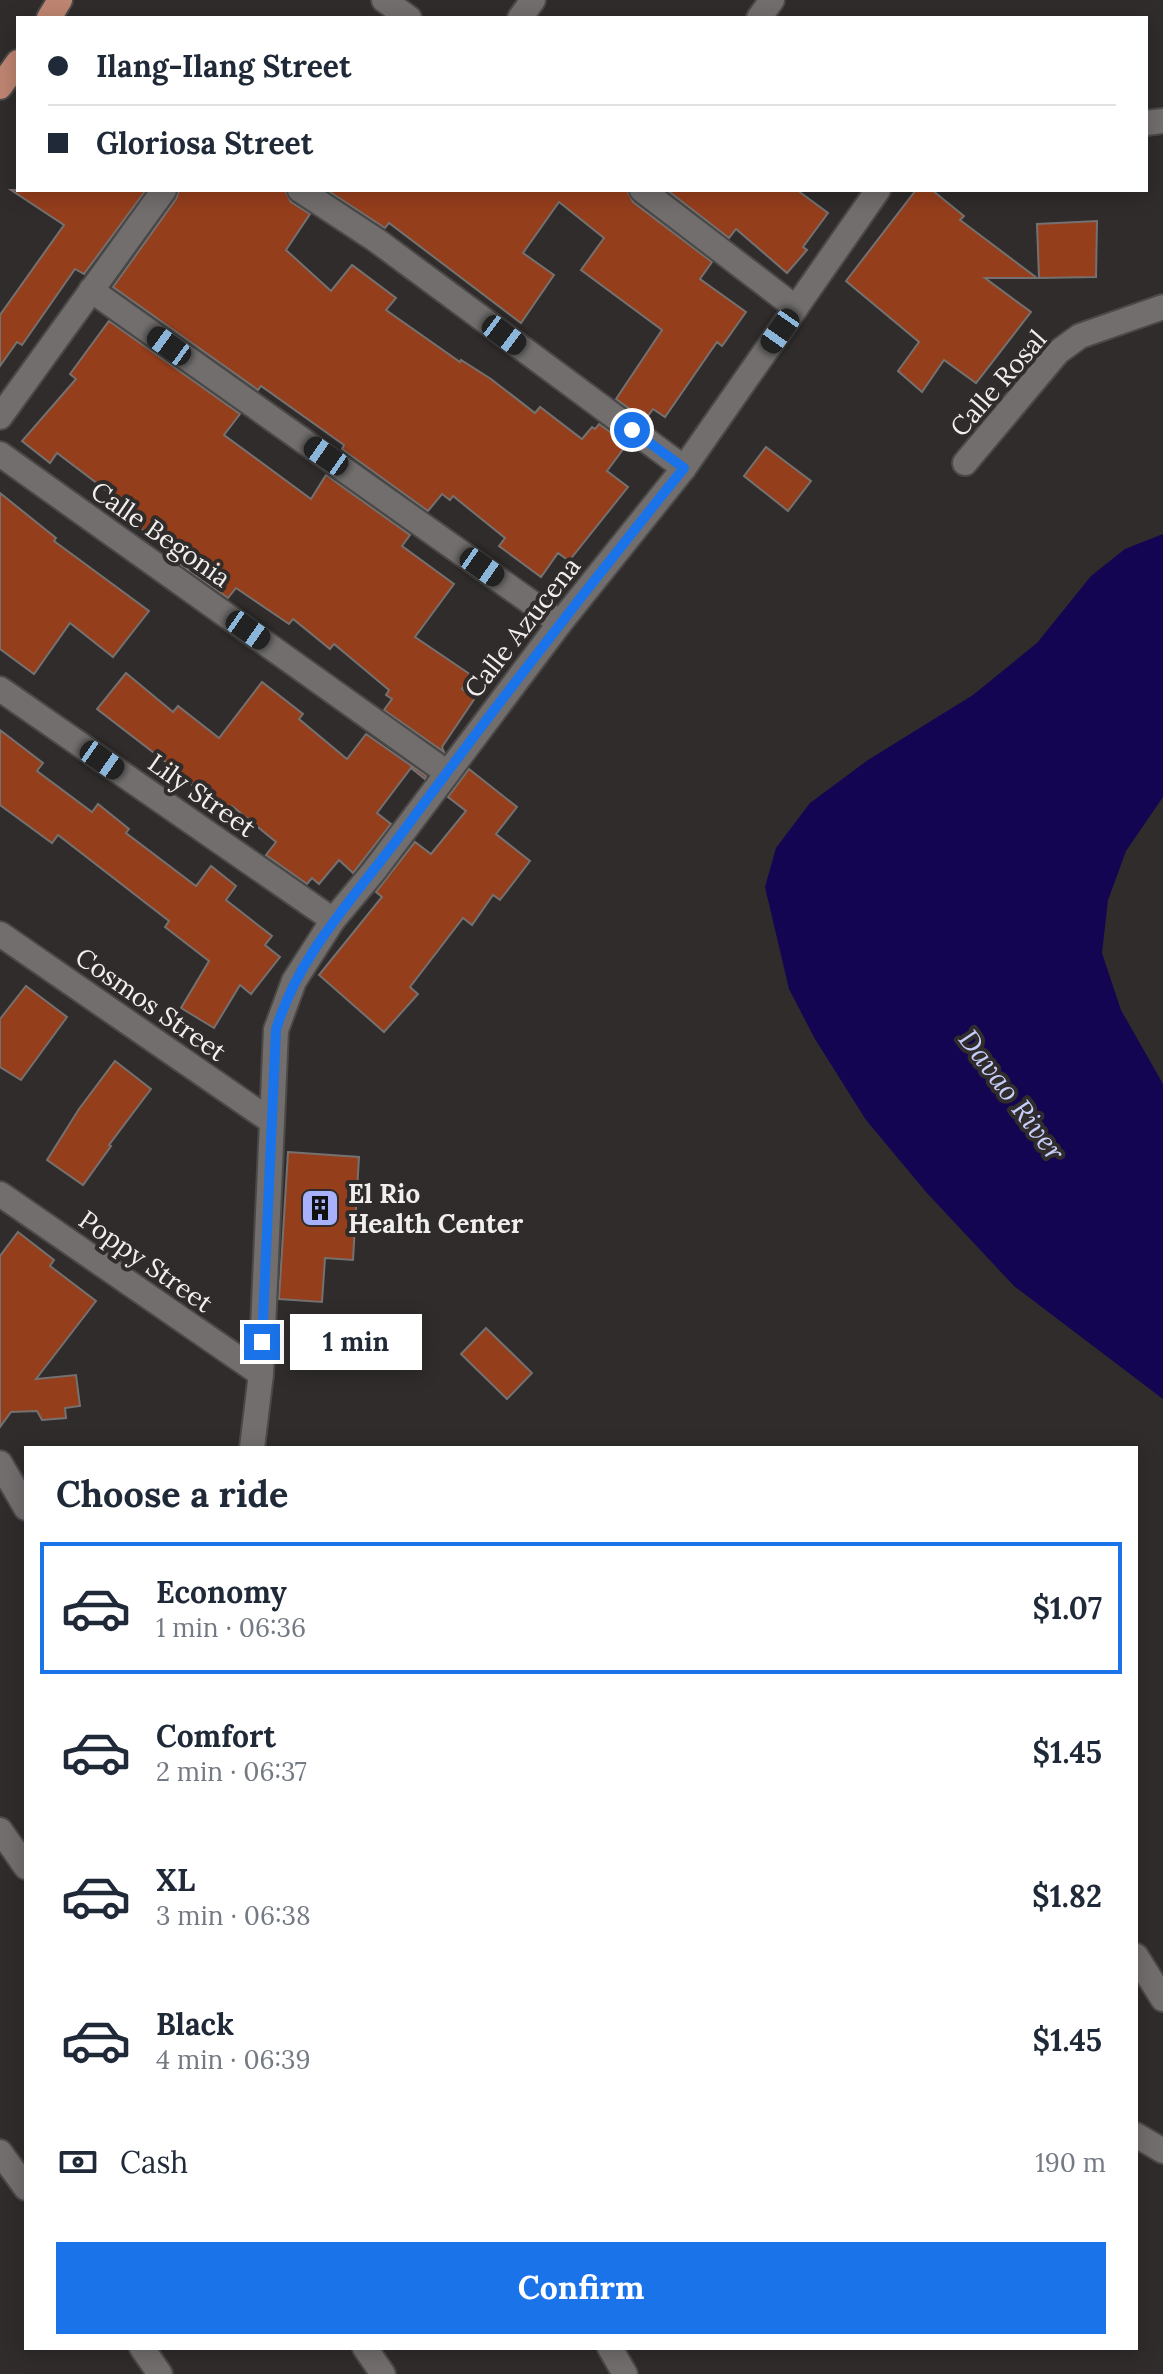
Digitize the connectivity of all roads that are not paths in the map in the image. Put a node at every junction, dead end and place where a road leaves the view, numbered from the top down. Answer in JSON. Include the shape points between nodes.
{"nodes":[{"id":1,"x":384,"y":0,"type":"edge"},
{"id":2,"x":406,"y":16,"type":"edge"},
{"id":3,"x":16,"y":65,"type":"edge"},
{"id":4,"x":0,"y":87,"type":"edge"},
{"id":5,"x":163,"y":192,"type":"edge"},
{"id":6,"x":303,"y":192,"type":"edge"},
{"id":7,"x":645,"y":192,"type":"edge"},
{"id":8,"x":877,"y":192,"type":"edge"},
{"id":9,"x":91,"y":290,"type":"junction"},
{"id":10,"x":1163,"y":307,"type":"edge"},
{"id":11,"x":796,"y":308,"type":"junction"},
{"id":12,"x":0,"y":417,"type":"edge"},
{"id":13,"x":0,"y":454,"type":"edge"},
{"id":14,"x":965,"y":463,"type":"dead end"},
{"id":15,"x":684,"y":468,"type":"junction"},
{"id":16,"x":560,"y":623,"type":"junction"},
{"id":17,"x":0,"y":689,"type":"edge"},
{"id":18,"x":446,"y":772,"type":"junction"},
{"id":19,"x":333,"y":920,"type":"junction"},
{"id":20,"x":0,"y":934,"type":"edge"},
{"id":21,"x":271,"y":1121,"type":"junction"},
{"id":22,"x":3,"y":1204,"type":"edge"},
{"id":23,"x":261,"y":1374,"type":"junction"},
{"id":24,"x":252,"y":1446,"type":"edge"},
{"id":25,"x":0,"y":1463,"type":"edge"},
{"id":26,"x":24,"y":1505,"type":"edge"},
{"id":27,"x":0,"y":1830,"type":"edge"},
{"id":28,"x":24,"y":1864,"type":"edge"},
{"id":29,"x":1138,"y":1959,"type":"edge"},
{"id":30,"x":1163,"y":1999,"type":"edge"},
{"id":31,"x":1138,"y":2136,"type":"edge"},
{"id":32,"x":1163,"y":2151,"type":"edge"},
{"id":33,"x":0,"y":2152,"type":"edge"},
{"id":34,"x":24,"y":2185,"type":"edge"},
{"id":35,"x":143,"y":2350,"type":"edge"},
{"id":36,"x":366,"y":2350,"type":"edge"},
{"id":37,"x":611,"y":2350,"type":"edge"},
{"id":38,"x":159,"y":2373,"type":"edge"},
{"id":39,"x":383,"y":2374,"type":"edge"},
{"id":40,"x":625,"y":2374,"type":"edge"}],
"edges":[{"from":1,"to":2,"type":"street"},
{"from":3,"to":4,"type":"main road"},
{"from":5,"to":9,"type":"street"},
{"from":6,"to":15,"type":"street"},
{"from":7,"to":11,"type":"street"},
{"from":8,"to":11,"type":"street","name":"Calle Azucena"},
{"from":9,"to":12,"type":"street"},
{"from":9,"to":16,"type":"street"},
{"from":10,"to":14,"type":"street","name":"Calle Rosal","via":[[1092,331],[1058,352]]},
{"from":11,"to":15,"type":"street","name":"Calle Azucena"},
{"from":13,"to":18,"type":"street","name":"Calle Begonia"},
{"from":15,"to":16,"type":"street","name":"Calle Azucena"},
{"from":16,"to":18,"type":"street","name":"Calle Azucena"},
{"from":17,"to":19,"type":"street","name":"Lily Street"},
{"from":18,"to":19,"type":"street","name":"Calle Azucena"},
{"from":19,"to":21,"type":"street","name":"Calle Azucena","via":[[284,1003],[276,1030]]},
{"from":20,"to":21,"type":"street","name":"Cosmos Street"},
{"from":21,"to":23,"type":"street","name":"Calle Azucena"},
{"from":22,"to":23,"type":"street","name":"Poppy Street"},
{"from":23,"to":24,"type":"street","name":"Calle Azucena"},
{"from":25,"to":26,"type":"street"},
{"from":27,"to":28,"type":"street"},
{"from":29,"to":30,"type":"street"},
{"from":31,"to":32,"type":"street"},
{"from":33,"to":34,"type":"street"},
{"from":35,"to":38,"type":"street"},
{"from":36,"to":39,"type":"street"},
{"from":37,"to":40,"type":"street"}]}
